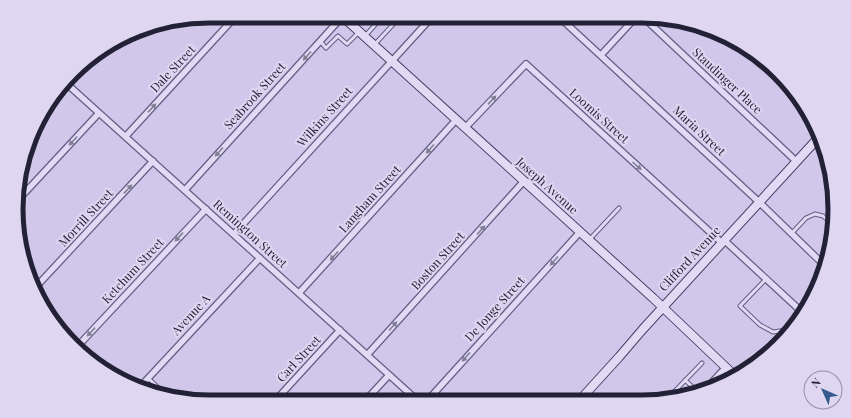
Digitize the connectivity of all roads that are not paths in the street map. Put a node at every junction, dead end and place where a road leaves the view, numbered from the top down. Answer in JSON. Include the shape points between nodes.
{"nodes":[{"id":1,"x":230,"y":23,"type":"edge"},
{"id":2,"x":336,"y":23,"type":"edge"},
{"id":3,"x":375,"y":23,"type":"edge"},
{"id":4,"x":394,"y":23,"type":"edge"},
{"id":5,"x":426,"y":23,"type":"edge"},
{"id":6,"x":566,"y":23,"type":"edge"},
{"id":7,"x":631,"y":23,"type":"edge"},
{"id":8,"x":649,"y":23,"type":"edge"},
{"id":9,"x":351,"y":24,"type":"edge"},
{"id":10,"x":362,"y":34,"type":"junction"},
{"id":11,"x":320,"y":41,"type":"junction"},
{"id":12,"x":374,"y":45,"type":"junction"},
{"id":13,"x":601,"y":55,"type":"junction"},
{"id":14,"x":391,"y":61,"type":"junction"},
{"id":15,"x":69,"y":86,"type":"edge"},
{"id":16,"x":99,"y":113,"type":"junction"},
{"id":17,"x":456,"y":120,"type":"junction"},
{"id":18,"x":465,"y":128,"type":"junction"},
{"id":19,"x":126,"y":136,"type":"junction"},
{"id":20,"x":815,"y":141,"type":"edge"},
{"id":21,"x":153,"y":161,"type":"junction"},
{"id":22,"x":796,"y":162,"type":"junction"},
{"id":23,"x":524,"y":181,"type":"junction"},
{"id":24,"x":185,"y":190,"type":"junction"},
{"id":25,"x":23,"y":194,"type":"edge"},
{"id":26,"x":759,"y":202,"type":"junction"},
{"id":27,"x":619,"y":208,"type":"dead end"},
{"id":28,"x":206,"y":209,"type":"junction"},
{"id":29,"x":828,"y":220,"type":"edge"},
{"id":30,"x":580,"y":232,"type":"junction"},
{"id":31,"x":234,"y":234,"type":"junction"},
{"id":32,"x":791,"y":234,"type":"junction"},
{"id":33,"x":588,"y":240,"type":"junction"},
{"id":34,"x":723,"y":242,"type":"junction"},
{"id":35,"x":260,"y":258,"type":"junction"},
{"id":36,"x":820,"y":262,"type":"edge"},
{"id":37,"x":766,"y":279,"type":"junction"},
{"id":38,"x":39,"y":284,"type":"edge"},
{"id":39,"x":299,"y":293,"type":"junction"},
{"id":40,"x":663,"y":307,"type":"junction"},
{"id":41,"x":799,"y":309,"type":"edge"},
{"id":42,"x":340,"y":330,"type":"junction"},
{"id":43,"x":783,"y":330,"type":"edge"},
{"id":44,"x":80,"y":344,"type":"edge"},
{"id":45,"x":367,"y":355,"type":"junction"},
{"id":46,"x":702,"y":363,"type":"dead end"},
{"id":47,"x":726,"y":367,"type":"junction"},
{"id":48,"x":731,"y":372,"type":"edge"},
{"id":49,"x":389,"y":375,"type":"junction"},
{"id":50,"x":148,"y":378,"type":"junction"},
{"id":51,"x":685,"y":380,"type":"junction"},
{"id":52,"x":713,"y":381,"type":"edge"},
{"id":53,"x":144,"y":383,"type":"edge"},
{"id":54,"x":159,"y":388,"type":"edge"},
{"id":55,"x":693,"y":388,"type":"edge"},
{"id":56,"x":674,"y":392,"type":"dead end"},
{"id":57,"x":280,"y":395,"type":"edge"},
{"id":58,"x":371,"y":395,"type":"edge"},
{"id":59,"x":411,"y":395,"type":"edge"},
{"id":60,"x":432,"y":395,"type":"edge"},
{"id":61,"x":584,"y":395,"type":"edge"}],
"edges":[{"from":19,"to":1,"type":"street","name":"Dale Street","one_way":true},
{"from":2,"to":11,"type":"street","name":"Seabrook Street"},
{"from":3,"to":10,"type":"lane"},
{"from":4,"to":12,"type":"lane"},
{"from":5,"to":14,"type":"street","name":"Wilkins Street"},
{"from":6,"to":13,"type":"street","name":"Maria Street"},
{"from":7,"to":13,"type":"street"},
{"from":8,"to":22,"type":"street","name":"Staudinger Place"},
{"from":9,"to":10,"type":"main road","name":"Joseph Avenue"},
{"from":10,"to":11,"type":"lane","via":[[347,44],[338,36],[326,48]]},
{"from":10,"to":12,"type":"main road","name":"Joseph Avenue"},
{"from":11,"to":24,"type":"street","name":"Seabrook Street","one_way":true},
{"from":12,"to":14,"type":"main road","name":"Joseph Avenue"},
{"from":13,"to":26,"type":"street","name":"Maria Street"},
{"from":14,"to":17,"type":"main road","name":"Joseph Avenue"},
{"from":14,"to":31,"type":"street","name":"Wilkins Street"},
{"from":15,"to":16,"type":"street","name":"Remington Street"},
{"from":16,"to":19,"type":"street","name":"Remington Street"},
{"from":16,"to":25,"type":"street","one_way":true},
{"from":17,"to":18,"type":"main road","name":"Joseph Avenue"},
{"from":17,"to":39,"type":"street","name":"Langham Street","one_way":true},
{"from":18,"to":23,"type":"main road","name":"Joseph Avenue"},
{"from":18,"to":34,"type":"street","name":"Loomis Street","one_way":true,"via":[[526,64]]},
{"from":19,"to":21,"type":"street","name":"Remington Street"},
{"from":20,"to":22,"type":"main road","name":"Clifford Avenue"},
{"from":21,"to":24,"type":"street","name":"Remington Street"},
{"from":38,"to":21,"type":"street","name":"Morrill Street","one_way":true},
{"from":22,"to":26,"type":"main road","name":"Clifford Avenue"},
{"from":23,"to":30,"type":"main road","name":"Joseph Avenue"},
{"from":45,"to":23,"type":"street","name":"Boston Street","one_way":true},
{"from":24,"to":28,"type":"street","name":"Remington Street"},
{"from":26,"to":32,"type":"street","name":"Maria Street"},
{"from":26,"to":34,"type":"main road","name":"Clifford Avenue"},
{"from":27,"to":33,"type":"lane"},
{"from":28,"to":31,"type":"street","name":"Remington Street"},
{"from":28,"to":44,"type":"street","name":"Ketchum Street","one_way":true},
{"from":29,"to":32,"type":"lane","via":[[815,214],[806,218]]},
{"from":30,"to":33,"type":"main road","name":"Joseph Avenue"},
{"from":30,"to":60,"type":"street","name":"De Jonge Street","one_way":true},
{"from":31,"to":35,"type":"street","name":"Remington Street"},
{"from":32,"to":36,"type":"street","name":"Maria Street"},
{"from":33,"to":40,"type":"main road","name":"Joseph Avenue"},
{"from":34,"to":37,"type":"street"},
{"from":34,"to":40,"type":"main road","name":"Clifford Avenue"},
{"from":35,"to":39,"type":"street","name":"Remington Street"},
{"from":35,"to":50,"type":"street","name":"Avenue A"},
{"from":37,"to":41,"type":"street"},
{"from":37,"to":43,"type":"lane","via":[[740,306],[760,325],[773,332]]},
{"from":39,"to":42,"type":"street","name":"Remington Street"},
{"from":40,"to":47,"type":"main road","name":"Joseph Avenue"},
{"from":40,"to":61,"type":"main road","name":"Clifford Avenue"},
{"from":42,"to":45,"type":"street","name":"Remington Street"},
{"from":42,"to":57,"type":"street","name":"Carl Street"},
{"from":45,"to":49,"type":"street","name":"Remington Street"},
{"from":46,"to":51,"type":"lane"},
{"from":47,"to":48,"type":"main road","name":"Joseph Avenue"},
{"from":47,"to":52,"type":"street"},
{"from":49,"to":58,"type":"street"},
{"from":49,"to":59,"type":"street","name":"Remington Street"},
{"from":50,"to":53,"type":"street","name":"Avenue A"},
{"from":50,"to":54,"type":"lane"},
{"from":51,"to":55,"type":"lane"},
{"from":51,"to":56,"type":"lane"}]}
